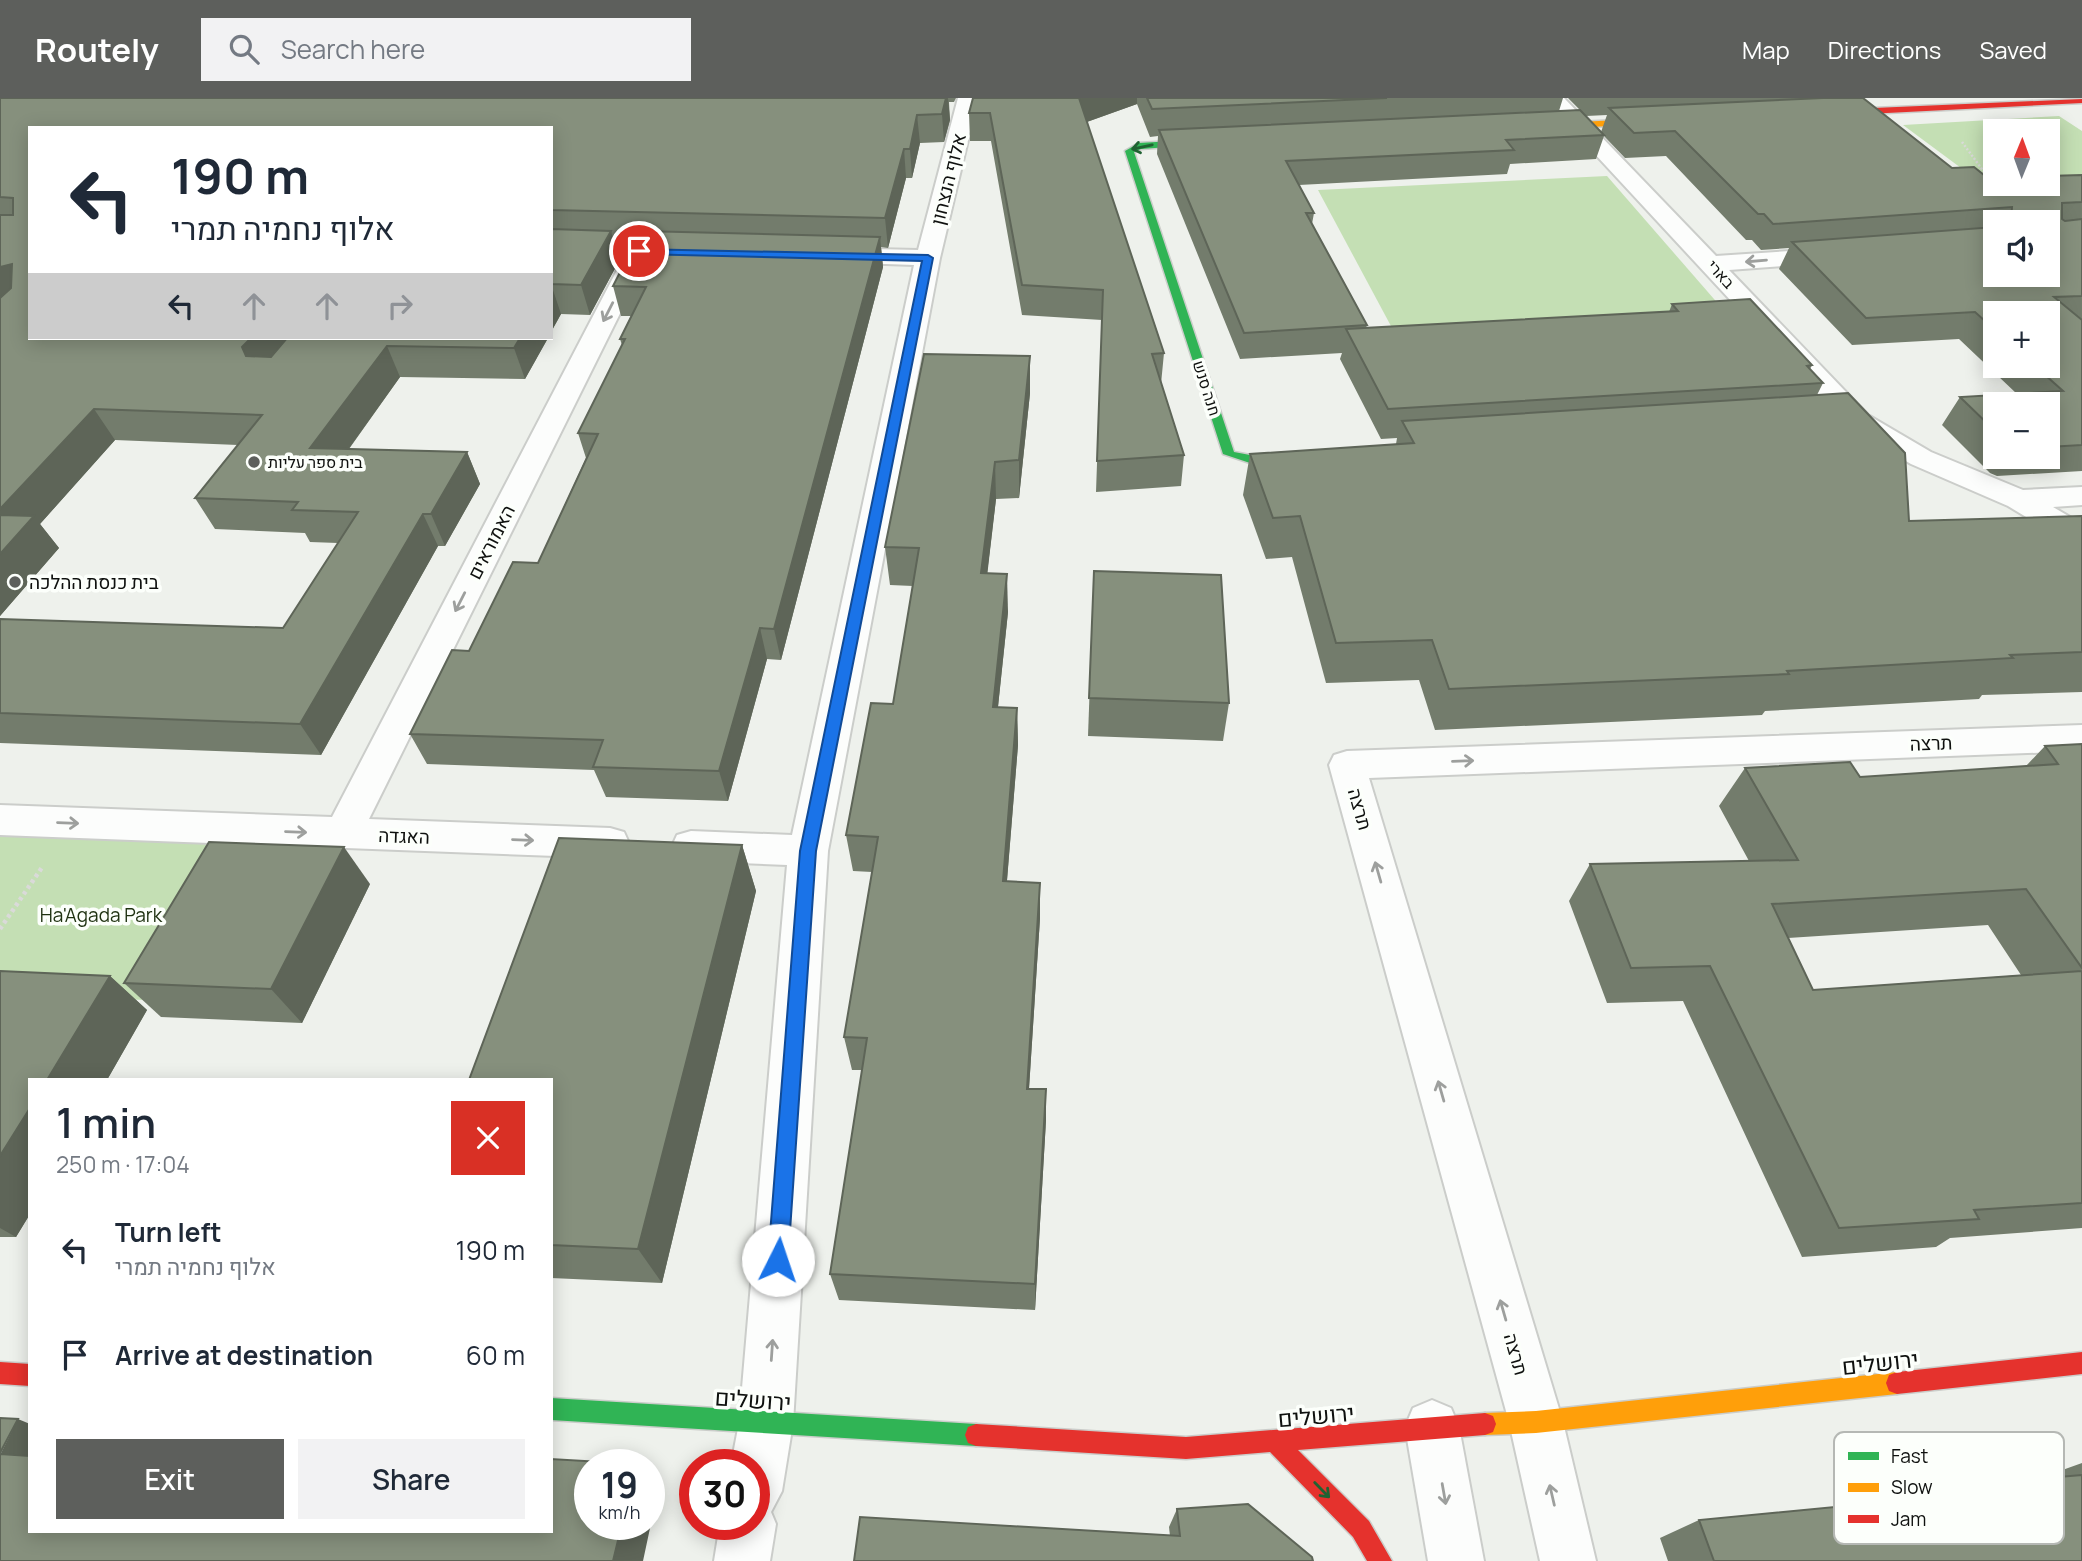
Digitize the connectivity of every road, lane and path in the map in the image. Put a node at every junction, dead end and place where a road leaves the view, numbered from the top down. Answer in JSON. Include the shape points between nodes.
{"nodes":[{"id":1,"x":1553,"y":98,"type":"edge"},
{"id":2,"x":2082,"y":101,"type":"edge"},
{"id":3,"x":961,"y":107,"type":"edge"},
{"id":4,"x":1938,"y":108,"type":"junction"},
{"id":5,"x":1813,"y":114,"type":"edge"},
{"id":6,"x":1674,"y":120,"type":"edge"},
{"id":7,"x":1577,"y":125,"type":"junction"},
{"id":8,"x":1522,"y":128,"type":"edge"},
{"id":9,"x":1221,"y":142,"type":"edge"},
{"id":10,"x":1983,"y":171,"type":"edge"},
{"id":11,"x":639,"y":251,"type":"edge"},
{"id":12,"x":1860,"y":253,"type":"edge"},
{"id":13,"x":804,"y":255,"type":"edge"},
{"id":14,"x":928,"y":258,"type":"junction"},
{"id":15,"x":1712,"y":264,"type":"junction"},
{"id":16,"x":1858,"y":421,"type":"junction"},
{"id":17,"x":1830,"y":423,"type":"edge"},
{"id":18,"x":1320,"y":455,"type":"edge"},
{"id":19,"x":2082,"y":496,"type":"edge"},
{"id":20,"x":2020,"y":499,"type":"junction"},
{"id":21,"x":2082,"y":537,"type":"edge"},
{"id":22,"x":2082,"y":737,"type":"edge"},
{"id":23,"x":0,"y":820,"type":"edge"},
{"id":24,"x":72,"y":823,"type":"junction"},
{"id":25,"x":343,"y":833,"type":"junction"},
{"id":26,"x":808,"y":851,"type":"junction"},
{"id":27,"x":0,"y":929,"type":"edge"},
{"id":28,"x":2082,"y":1363,"type":"edge"},
{"id":29,"x":0,"y":1373,"type":"edge"},
{"id":30,"x":28,"y":1375,"type":"edge"},
{"id":31,"x":553,"y":1409,"type":"edge"},
{"id":32,"x":1535,"y":1422,"type":"junction"},
{"id":33,"x":766,"y":1423,"type":"junction"},
{"id":34,"x":1432,"y":1427,"type":"junction"},
{"id":35,"x":1274,"y":1441,"type":"junction"},
{"id":36,"x":761,"y":1449,"type":"edge"},
{"id":37,"x":745,"y":1540,"type":"edge"},
{"id":38,"x":741,"y":1561,"type":"edge"},
{"id":39,"x":1380,"y":1561,"type":"edge"},
{"id":40,"x":1456,"y":1561,"type":"edge"},
{"id":41,"x":1568,"y":1561,"type":"edge"}],
"edges":[{"from":1,"to":7,"type":"street","name":"בארי"},
{"from":2,"to":4,"type":"street"},
{"from":3,"to":14,"type":"street","name":"אלוף הנצחון","via":[[958,146]]},
{"from":4,"to":5,"type":"street"},
{"from":4,"to":10,"type":"path"},
{"from":6,"to":7,"type":"street"},
{"from":7,"to":8,"type":"street"},
{"from":7,"to":15,"type":"street","name":"בארי"},
{"from":9,"to":18,"type":"street","name":"חנה סנש","one_way":true,"via":[[1139,146],[1129,151],[1229,454],[1250,459]]},
{"from":11,"to":25,"type":"street","name":"האמוראים","one_way":true},
{"from":12,"to":15,"type":"street","one_way":true},
{"from":13,"to":14,"type":"street"},
{"from":14,"to":26,"type":"street","name":"אלוף הנצחון"},
{"from":15,"to":16,"type":"street","name":"בארי"},
{"from":16,"to":17,"type":"street"},
{"from":16,"to":20,"type":"street","name":"בארי","via":[[1921,458]]},
{"from":19,"to":20,"type":"street"},
{"from":20,"to":21,"type":"street","name":"בארי"},
{"from":32,"to":22,"type":"street","name":"תרצה","one_way":true,"via":[[1347,765]]},
{"from":23,"to":24,"type":"street","name":"האגדה","one_way":true},
{"from":24,"to":25,"type":"street","name":"האגדה","one_way":true},
{"from":24,"to":27,"type":"path"},
{"from":25,"to":26,"type":"street","name":"האגדה","one_way":true},
{"from":33,"to":26,"type":"street","name":"אלוף הנצחון","one_way":true},
{"from":28,"to":32,"type":"street","name":"ירושלים"},
{"from":29,"to":30,"type":"street"},
{"from":31,"to":33,"type":"street","name":"ירושלים"},
{"from":32,"to":34,"type":"street","name":"ירושלים"},
{"from":41,"to":32,"type":"street","name":"תרצה","one_way":true},
{"from":33,"to":35,"type":"street","name":"ירושלים","via":[[1186,1448]]},
{"from":33,"to":36,"type":"street","name":"אלוף הנצחון"},
{"from":34,"to":35,"type":"street","name":"ירושלים"},
{"from":34,"to":40,"type":"street","one_way":true},
{"from":35,"to":39,"type":"street","one_way":true,"via":[[1360,1529]]},
{"from":37,"to":38,"type":"street"}]}
